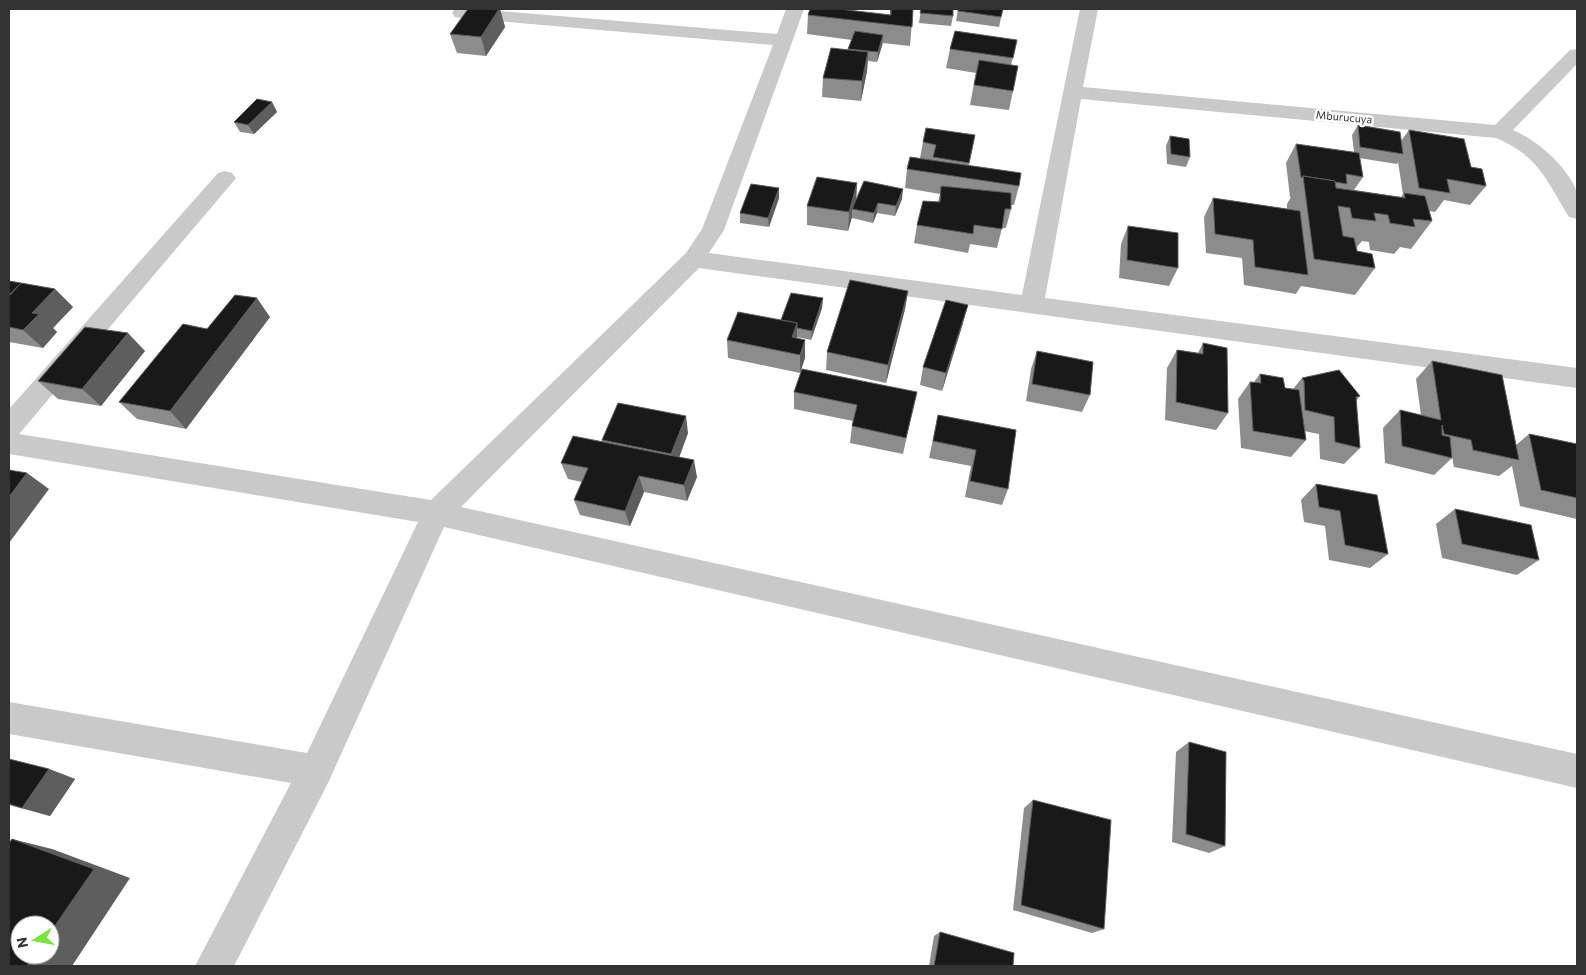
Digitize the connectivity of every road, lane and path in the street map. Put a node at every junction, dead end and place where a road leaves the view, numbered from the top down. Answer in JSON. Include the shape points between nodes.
{"nodes":[{"id":1,"x":795,"y":9,"type":"edge"},
{"id":2,"x":1089,"y":9,"type":"edge"},
{"id":3,"x":461,"y":13,"type":"dead end"},
{"id":4,"x":784,"y":40,"type":"junction"},
{"id":5,"x":1577,"y":54,"type":"edge"},
{"id":6,"x":1073,"y":92,"type":"junction"},
{"id":7,"x":1500,"y":132,"type":"junction"},
{"id":8,"x":225,"y":178,"type":"dead end"},
{"id":9,"x":1577,"y":212,"type":"edge"},
{"id":10,"x":694,"y":258,"type":"junction"},
{"id":11,"x":1032,"y":304,"type":"junction"},
{"id":12,"x":1577,"y":378,"type":"edge"},
{"id":13,"x":9,"y":427,"type":"edge"},
{"id":14,"x":9,"y":443,"type":"edge"},
{"id":15,"x":436,"y":513,"type":"junction"},
{"id":16,"x":9,"y":718,"type":"edge"},
{"id":17,"x":316,"y":771,"type":"junction"},
{"id":18,"x":1577,"y":771,"type":"edge"},
{"id":19,"x":214,"y":966,"type":"edge"}],
"edges":[{"from":1,"to":4,"type":"street"},
{"from":2,"to":6,"type":"street"},
{"from":3,"to":4,"type":"street"},
{"from":4,"to":10,"type":"street","via":[[713,230]]},
{"from":5,"to":7,"type":"street"},
{"from":6,"to":7,"type":"street","name":"Mburucuya"},
{"from":6,"to":11,"type":"street"},
{"from":7,"to":9,"type":"street","name":"Mburucuya","via":[[1517,139],[1545,160],[1558,176]]},
{"from":8,"to":13,"type":"street"},
{"from":10,"to":11,"type":"street"},
{"from":10,"to":15,"type":"street"},
{"from":11,"to":12,"type":"street"},
{"from":14,"to":15,"type":"street"},
{"from":15,"to":17,"type":"street"},
{"from":15,"to":18,"type":"street"},
{"from":16,"to":17,"type":"street"},
{"from":17,"to":19,"type":"street"}]}
